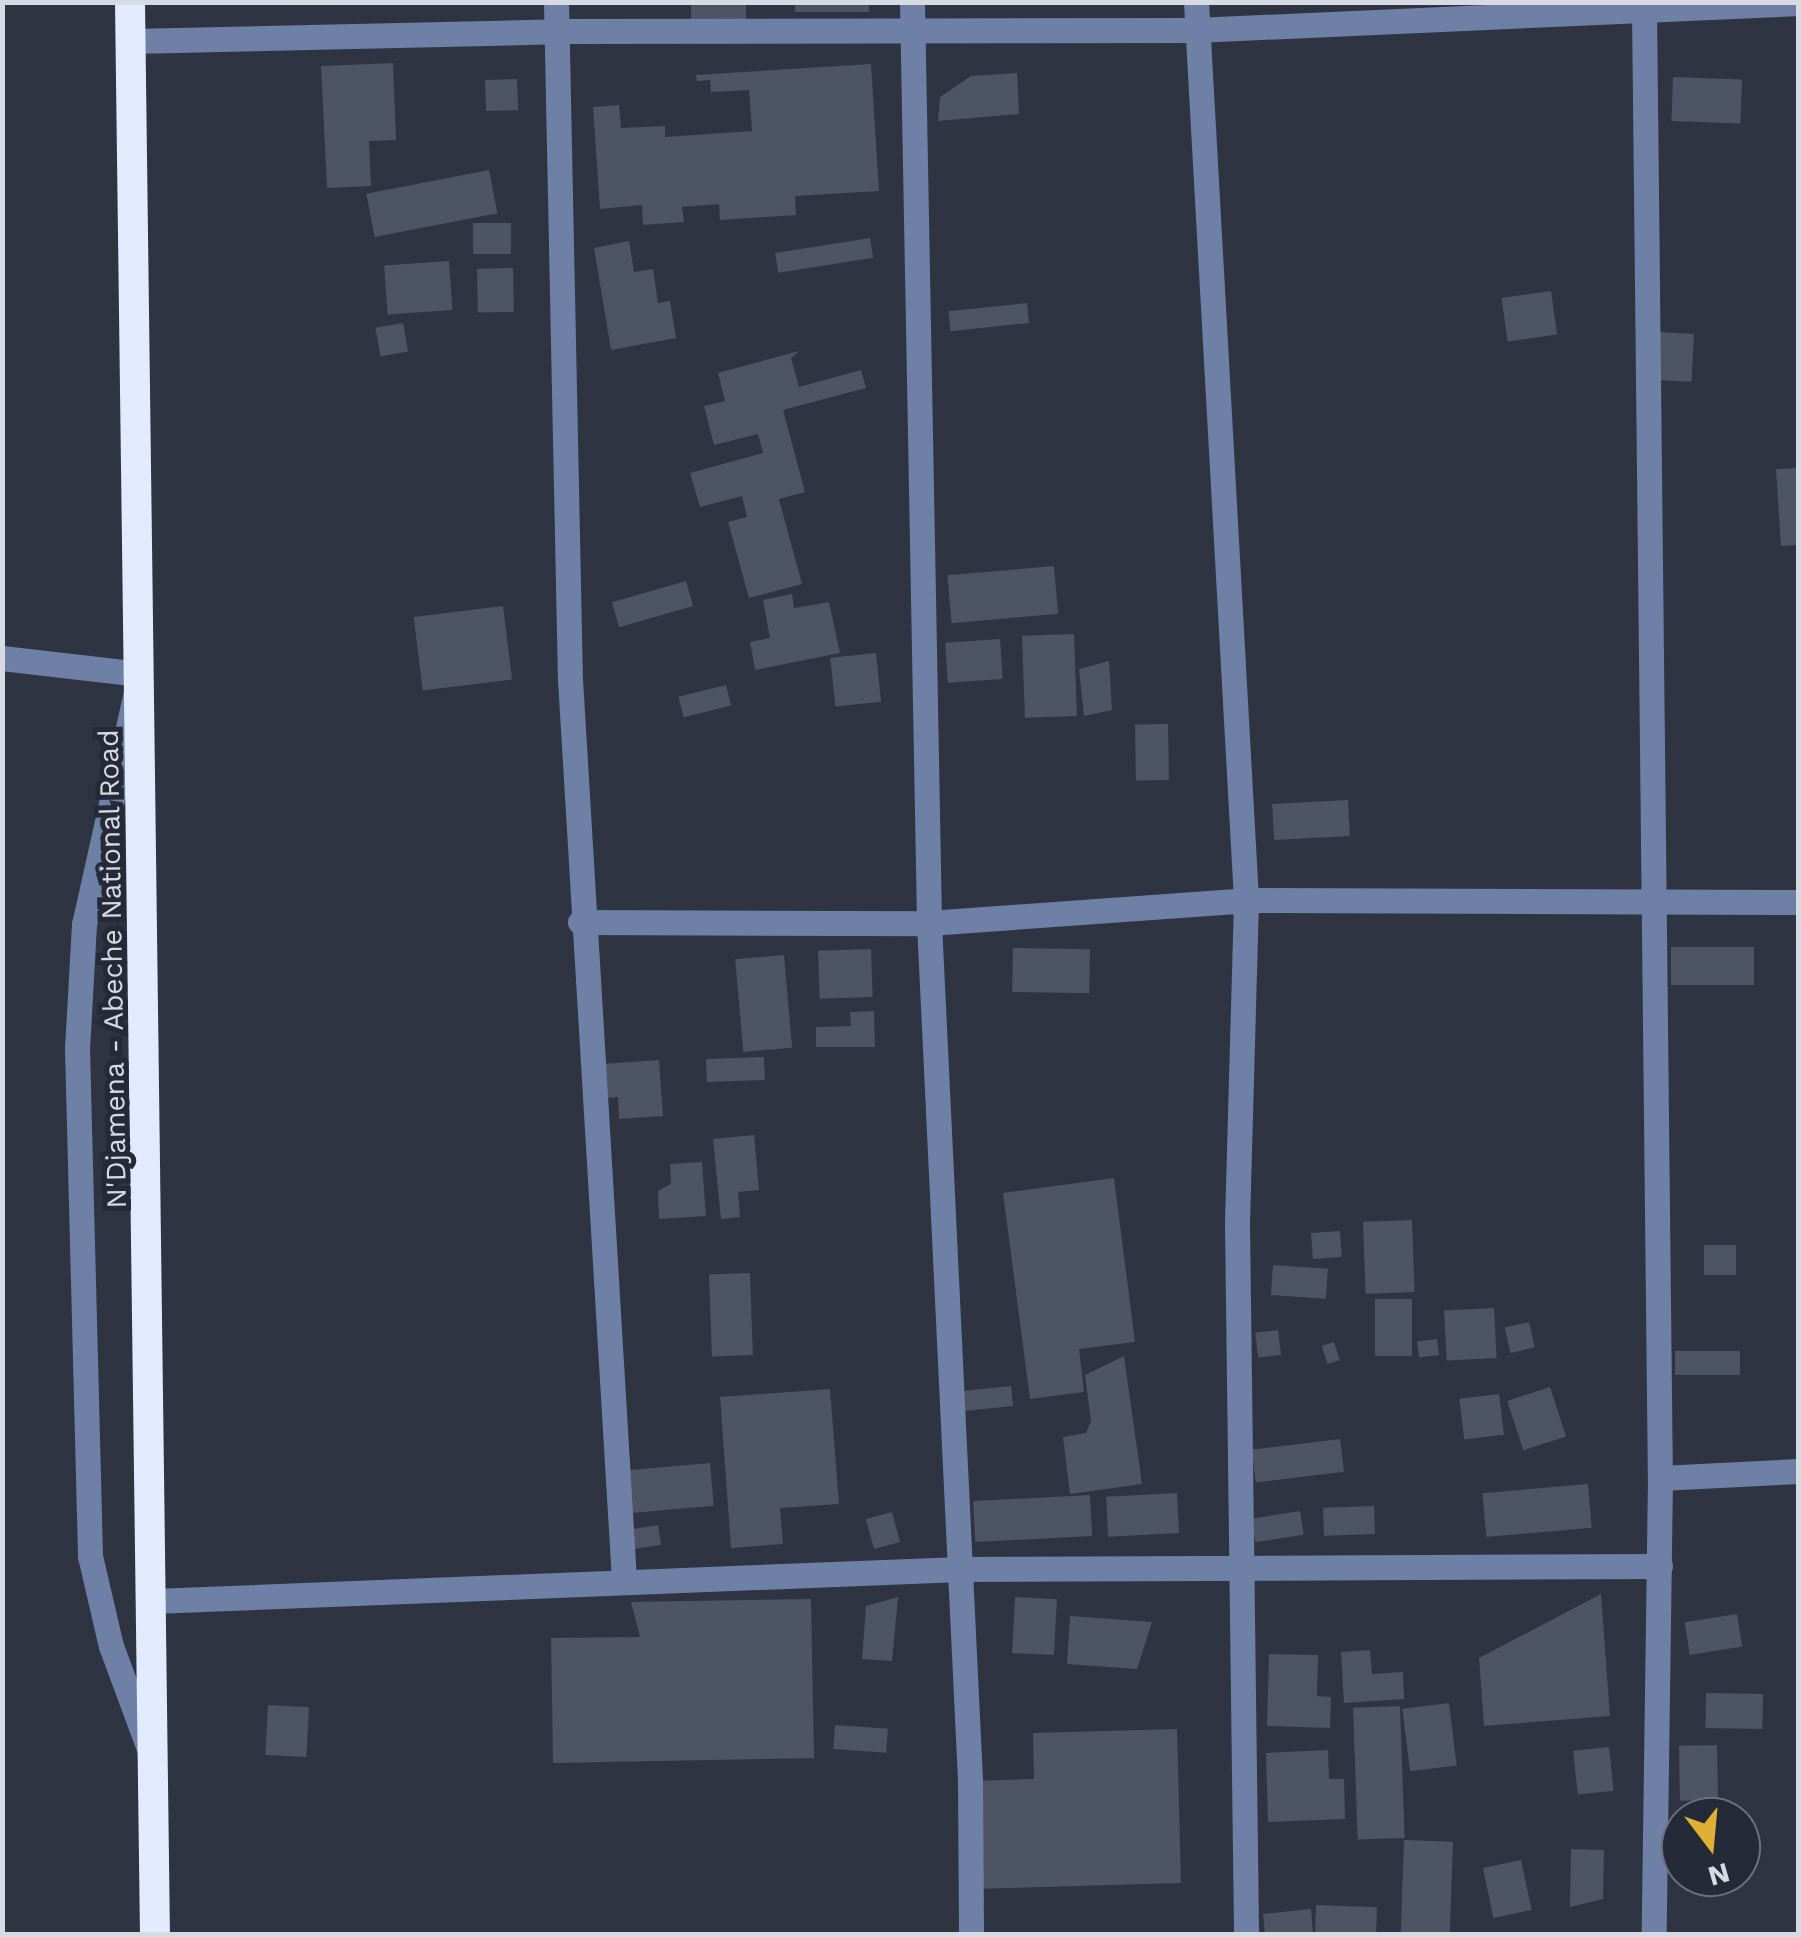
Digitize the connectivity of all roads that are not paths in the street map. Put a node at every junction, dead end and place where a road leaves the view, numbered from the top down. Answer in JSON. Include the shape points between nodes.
{"nodes":[{"id":1,"x":130,"y":2,"type":"edge"},
{"id":2,"x":556,"y":2,"type":"edge"},
{"id":3,"x":912,"y":2,"type":"edge"},
{"id":4,"x":1196,"y":2,"type":"edge"},
{"id":5,"x":1798,"y":4,"type":"edge"},
{"id":6,"x":1644,"y":9,"type":"junction"},
{"id":7,"x":913,"y":30,"type":"junction"},
{"id":8,"x":1195,"y":30,"type":"junction"},
{"id":9,"x":556,"y":31,"type":"junction"},
{"id":10,"x":130,"y":40,"type":"junction"},
{"id":11,"x":2,"y":658,"type":"edge"},
{"id":12,"x":140,"y":674,"type":"junction"},
{"id":13,"x":1246,"y":900,"type":"junction"},
{"id":14,"x":1798,"y":902,"type":"edge"},
{"id":15,"x":1649,"y":906,"type":"junction"},
{"id":16,"x":580,"y":922,"type":"junction"},
{"id":17,"x":930,"y":923,"type":"junction"},
{"id":18,"x":1798,"y":1471,"type":"edge"},
{"id":19,"x":1660,"y":1478,"type":"junction"},
{"id":20,"x":1660,"y":1566,"type":"junction"},
{"id":21,"x":960,"y":1570,"type":"junction"},
{"id":22,"x":1244,"y":1572,"type":"junction"},
{"id":23,"x":624,"y":1579,"type":"junction"},
{"id":24,"x":153,"y":1601,"type":"junction"},
{"id":25,"x":154,"y":1763,"type":"junction"},
{"id":26,"x":155,"y":1934,"type":"edge"},
{"id":27,"x":970,"y":1934,"type":"edge"},
{"id":28,"x":1246,"y":1934,"type":"edge"},
{"id":29,"x":1654,"y":1934,"type":"edge"}],
"edges":[{"from":1,"to":10,"type":"highway","name":"N'Djamena - Abeche National Road"},
{"from":2,"to":9,"type":"street"},
{"from":3,"to":7,"type":"street"},
{"from":4,"to":8,"type":"street"},
{"from":5,"to":6,"type":"street"},
{"from":6,"to":8,"type":"street"},
{"from":6,"to":15,"type":"street"},
{"from":7,"to":8,"type":"street"},
{"from":7,"to":9,"type":"street"},
{"from":7,"to":17,"type":"street"},
{"from":8,"to":13,"type":"street"},
{"from":9,"to":10,"type":"street"},
{"from":9,"to":16,"type":"street"},
{"from":10,"to":12,"type":"highway","name":"N'Djamena - Abeche National Road"},
{"from":11,"to":12,"type":"street"},
{"from":12,"to":24,"type":"highway","name":"N'Djamena - Abeche National Road"},
{"from":12,"to":25,"type":"street","via":[[84,924],[77,1048],[90,1556],[111,1646]]},
{"from":13,"to":15,"type":"street"},
{"from":13,"to":17,"type":"street"},
{"from":13,"to":22,"type":"street","via":[[1238,1224]]},
{"from":14,"to":15,"type":"street"},
{"from":15,"to":19,"type":"street"},
{"from":16,"to":17,"type":"street"},
{"from":16,"to":23,"type":"street"},
{"from":17,"to":21,"type":"street"},
{"from":18,"to":19,"type":"street"},
{"from":19,"to":20,"type":"street"},
{"from":20,"to":22,"type":"street","via":[[1433,1563]]},
{"from":20,"to":29,"type":"street"},
{"from":21,"to":22,"type":"street"},
{"from":21,"to":23,"type":"street"},
{"from":21,"to":27,"type":"street"},
{"from":22,"to":28,"type":"street"},
{"from":23,"to":24,"type":"street"},
{"from":24,"to":25,"type":"highway","name":"N'Djamena - Abeche National Road"},
{"from":25,"to":26,"type":"highway","name":"N'Djamena - Abeche National Road"}]}
